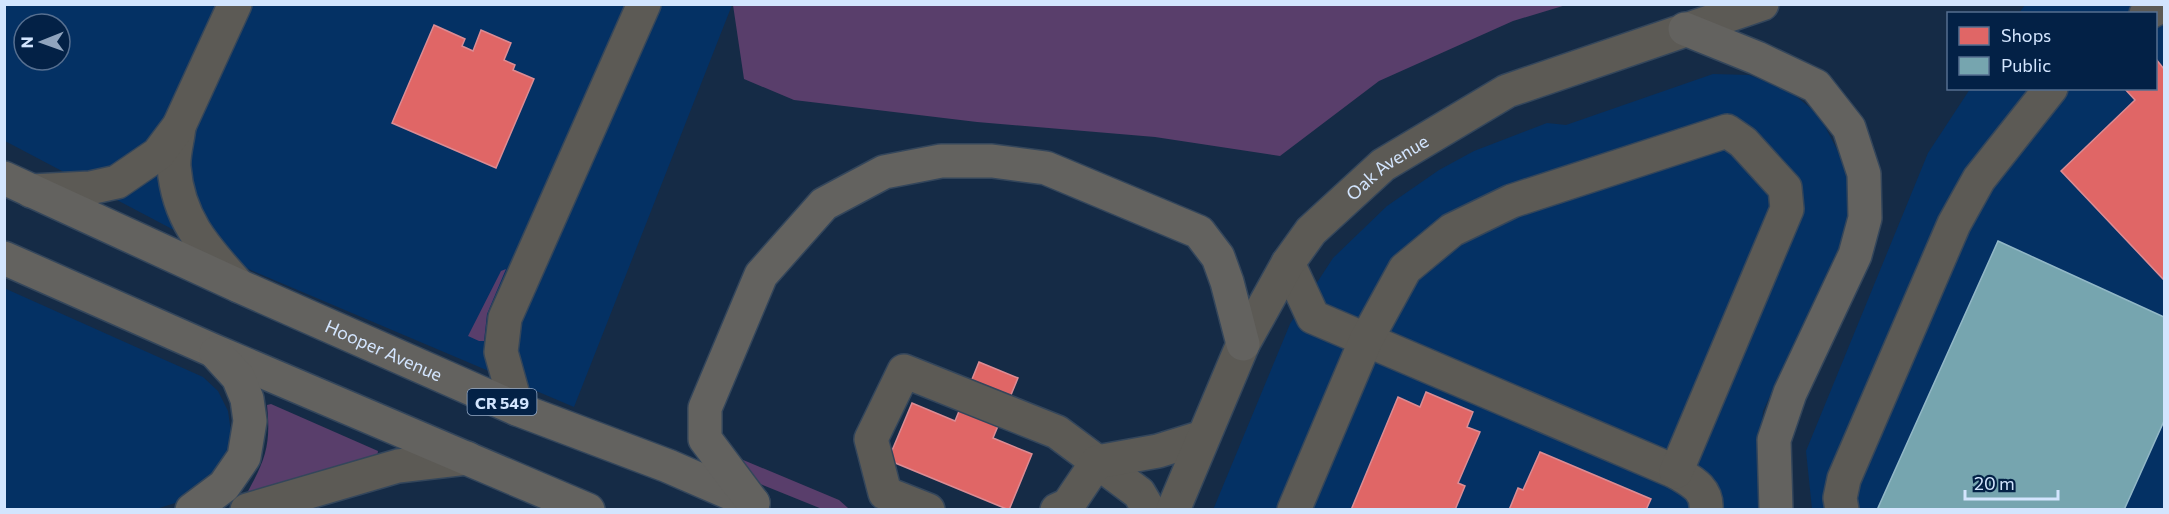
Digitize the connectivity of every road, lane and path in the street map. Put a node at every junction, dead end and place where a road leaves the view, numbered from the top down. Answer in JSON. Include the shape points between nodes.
{"nodes":[{"id":1,"x":235,"y":4,"type":"edge"},
{"id":2,"x":644,"y":4,"type":"edge"},
{"id":3,"x":1762,"y":4,"type":"edge"},
{"id":4,"x":2164,"y":5,"type":"edge"},
{"id":5,"x":2150,"y":12,"type":"edge"},
{"id":6,"x":1686,"y":29,"type":"junction"},
{"id":7,"x":2049,"y":90,"type":"edge"},
{"id":8,"x":179,"y":126,"type":"junction"},
{"id":9,"x":18,"y":185,"type":"edge"},
{"id":10,"x":4,"y":258,"type":"edge"},
{"id":11,"x":1288,"y":262,"type":"junction"},
{"id":12,"x":239,"y":286,"type":"junction"},
{"id":13,"x":1366,"y":340,"type":"junction"},
{"id":14,"x":1243,"y":344,"type":"junction"},
{"id":15,"x":212,"y":350,"type":"junction"},
{"id":16,"x":517,"y":409,"type":"junction"},
{"id":17,"x":1203,"y":438,"type":"junction"},
{"id":18,"x":467,"y":458,"type":"junction"},
{"id":19,"x":1096,"y":462,"type":"junction"},
{"id":20,"x":1676,"y":472,"type":"junction"},
{"id":21,"x":322,"y":499,"type":"edge"},
{"id":22,"x":876,"y":501,"type":"edge"},
{"id":23,"x":761,"y":506,"type":"edge"},
{"id":24,"x":579,"y":508,"type":"edge"},
{"id":25,"x":192,"y":510,"type":"edge"},
{"id":26,"x":248,"y":510,"type":"edge"},
{"id":27,"x":928,"y":510,"type":"edge"},
{"id":28,"x":1057,"y":510,"type":"edge"},
{"id":29,"x":1149,"y":510,"type":"edge"},
{"id":30,"x":1173,"y":510,"type":"edge"},
{"id":31,"x":1294,"y":510,"type":"edge"},
{"id":32,"x":1706,"y":510,"type":"edge"},
{"id":33,"x":1776,"y":510,"type":"edge"},
{"id":34,"x":1842,"y":510,"type":"edge"}],
"edges":[{"from":1,"to":8,"type":"street"},
{"from":2,"to":16,"type":"street","via":[[505,318],[501,352]]},
{"from":3,"to":6,"type":"street","name":"Oak Avenue"},
{"from":4,"to":5,"type":"street"},
{"from":6,"to":11,"type":"street","name":"Oak Avenue","via":[[1507,91],[1462,117],[1383,165],[1311,231]]},
{"from":6,"to":33,"type":"main road","via":[[1816,86],[1849,128],[1864,174],[1865,218],[1855,255],[1790,393],[1774,440]]},
{"from":7,"to":34,"type":"street","via":[[1978,179],[1954,224],[1844,479]]},
{"from":8,"to":9,"type":"street","via":[[159,154],[117,182],[90,188]]},
{"from":8,"to":12,"type":"street","via":[[174,166],[182,211],[200,242]]},
{"from":9,"to":12,"type":"main road","name":"Hooper Avenue","number":"CR 549"},
{"from":10,"to":15,"type":"main road"},
{"from":11,"to":13,"type":"street","via":[[1313,317]]},
{"from":11,"to":14,"type":"street","name":"Oak Avenue"},
{"from":12,"to":16,"type":"main road","name":"Hooper Avenue","number":"CR 549"},
{"from":13,"to":20,"type":"street"},
{"from":13,"to":20,"type":"street","via":[[1406,269],[1452,230],[1512,201],[1727,131],[1743,142],[1785,188],[1787,209]]},
{"from":13,"to":31,"type":"street"},
{"from":14,"to":17,"type":"street","name":"Oak Avenue"},
{"from":14,"to":23,"type":"main road","via":[[1218,257],[1198,232],[1046,168],[992,161],[941,161],[884,172],[824,204],[761,274],[705,408],[705,439]]},
{"from":15,"to":18,"type":"main road"},
{"from":15,"to":25,"type":"main road","via":[[238,377],[248,399],[250,421],[244,458],[224,486]]},
{"from":16,"to":23,"type":"main road","name":"Hooper Avenue","number":"CR 549"},
{"from":17,"to":19,"type":"street"},
{"from":17,"to":30,"type":"street","name":"Oak Avenue"},
{"from":18,"to":21,"type":"street","via":[[398,466]]},
{"from":18,"to":24,"type":"main road"},
{"from":19,"to":22,"type":"street","via":[[1057,432],[904,371],[871,439]]},
{"from":19,"to":28,"type":"street","via":[[1068,505]]},
{"from":19,"to":29,"type":"street","via":[[1139,493]]},
{"from":20,"to":32,"type":"street","via":[[1698,484],[1707,502]]},
{"from":21,"to":26,"type":"street"},
{"from":22,"to":27,"type":"street"}]}
